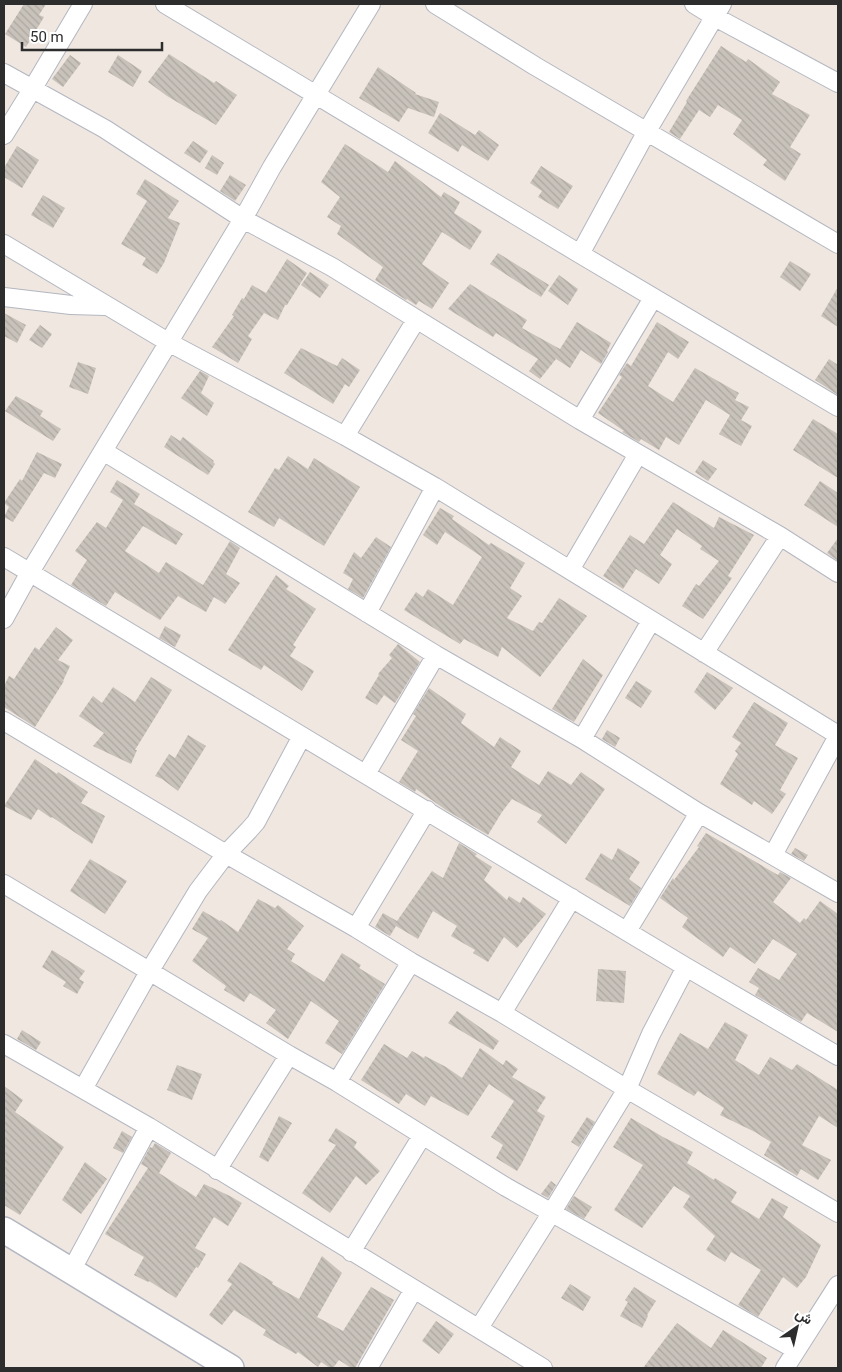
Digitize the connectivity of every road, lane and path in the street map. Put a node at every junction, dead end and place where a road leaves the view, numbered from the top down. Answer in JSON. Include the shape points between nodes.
{"nodes":[{"id":1,"x":83,"y":4,"type":"edge"},
{"id":2,"x":165,"y":4,"type":"edge"},
{"id":3,"x":371,"y":4,"type":"edge"},
{"id":4,"x":434,"y":4,"type":"edge"},
{"id":5,"x":694,"y":4,"type":"edge"},
{"id":6,"x":718,"y":10,"type":"edge"},
{"id":7,"x":4,"y":72,"type":"edge"},
{"id":8,"x":838,"y":82,"type":"edge"},
{"id":9,"x":33,"y":88,"type":"junction"},
{"id":10,"x":316,"y":95,"type":"junction"},
{"id":11,"x":647,"y":131,"type":"junction"},
{"id":12,"x":4,"y":135,"type":"edge"},
{"id":13,"x":243,"y":219,"type":"junction"},
{"id":14,"x":4,"y":244,"type":"edge"},
{"id":15,"x":838,"y":244,"type":"edge"},
{"id":16,"x":580,"y":254,"type":"junction"},
{"id":17,"x":4,"y":297,"type":"edge"},
{"id":18,"x":653,"y":298,"type":"junction"},
{"id":19,"x":106,"y":306,"type":"junction"},
{"id":20,"x":416,"y":320,"type":"junction"},
{"id":21,"x":168,"y":342,"type":"junction"},
{"id":22,"x":838,"y":407,"type":"edge"},
{"id":23,"x":580,"y":420,"type":"junction"},
{"id":24,"x":345,"y":436,"type":"junction"},
{"id":25,"x":103,"y":451,"type":"junction"},
{"id":26,"x":638,"y":454,"type":"junction"},
{"id":27,"x":435,"y":487,"type":"junction"},
{"id":28,"x":780,"y":536,"type":"junction"},
{"id":29,"x":4,"y":557,"type":"edge"},
{"id":30,"x":570,"y":570,"type":"junction"},
{"id":31,"x":30,"y":572,"type":"junction"},
{"id":32,"x":838,"y":573,"type":"edge"},
{"id":33,"x":367,"y":614,"type":"junction"},
{"id":34,"x":4,"y":619,"type":"edge"},
{"id":35,"x":651,"y":621,"type":"junction"},
{"id":36,"x":704,"y":653,"type":"junction"},
{"id":37,"x":436,"y":655,"type":"junction"},
{"id":38,"x":4,"y":721,"type":"edge"},
{"id":39,"x":838,"y":735,"type":"edge"},
{"id":40,"x":302,"y":736,"type":"junction"},
{"id":41,"x":582,"y":739,"type":"junction"},
{"id":42,"x":366,"y":774,"type":"junction"},
{"id":43,"x":427,"y":810,"type":"junction"},
{"id":44,"x":699,"y":813,"type":"junction"},
{"id":45,"x":226,"y":854,"type":"junction"},
{"id":46,"x":773,"y":855,"type":"junction"},
{"id":47,"x":4,"y":884,"type":"edge"},
{"id":48,"x":838,"y":893,"type":"edge"},
{"id":49,"x":572,"y":898,"type":"junction"},
{"id":50,"x":356,"y":928,"type":"junction"},
{"id":51,"x":627,"y":931,"type":"junction"},
{"id":52,"x":411,"y":962,"type":"junction"},
{"id":53,"x":686,"y":967,"type":"junction"},
{"id":54,"x":150,"y":972,"type":"junction"},
{"id":55,"x":502,"y":1013,"type":"junction"},
{"id":56,"x":4,"y":1044,"type":"edge"},
{"id":57,"x":289,"y":1055,"type":"junction"},
{"id":58,"x":838,"y":1056,"type":"edge"},
{"id":59,"x":337,"y":1082,"type":"junction"},
{"id":60,"x":83,"y":1089,"type":"junction"},
{"id":61,"x":627,"y":1089,"type":"junction"},
{"id":62,"x":149,"y":1128,"type":"junction"},
{"id":63,"x":422,"y":1136,"type":"junction"},
{"id":64,"x":217,"y":1170,"type":"junction"},
{"id":65,"x":552,"y":1212,"type":"junction"},
{"id":66,"x":838,"y":1213,"type":"edge"},
{"id":67,"x":4,"y":1230,"type":"edge"},
{"id":68,"x":352,"y":1252,"type":"junction"},
{"id":69,"x":71,"y":1272,"type":"junction"},
{"id":70,"x":838,"y":1285,"type":"edge"},
{"id":71,"x":414,"y":1290,"type":"junction"},
{"id":72,"x":479,"y":1328,"type":"junction"},
{"id":73,"x":796,"y":1350,"type":"junction"},
{"id":74,"x":231,"y":1368,"type":"edge"},
{"id":75,"x":368,"y":1368,"type":"edge"},
{"id":76,"x":543,"y":1368,"type":"edge"},
{"id":77,"x":785,"y":1368,"type":"edge"}],
"edges":[{"from":1,"to":9,"type":"street"},
{"from":2,"to":10,"type":"street"},
{"from":3,"to":10,"type":"street"},
{"from":4,"to":11,"type":"street"},
{"from":5,"to":6,"type":"street"},
{"from":6,"to":8,"type":"street"},
{"from":6,"to":11,"type":"street"},
{"from":7,"to":9,"type":"street"},
{"from":9,"to":12,"type":"street"},
{"from":9,"to":13,"type":"street","via":[[105,129]]},
{"from":10,"to":13,"type":"street"},
{"from":10,"to":16,"type":"street"},
{"from":11,"to":15,"type":"street"},
{"from":11,"to":16,"type":"street"},
{"from":13,"to":20,"type":"street","via":[[325,263]]},
{"from":13,"to":21,"type":"street"},
{"from":14,"to":19,"type":"street"},
{"from":16,"to":18,"type":"street"},
{"from":17,"to":19,"type":"street"},
{"from":18,"to":22,"type":"street"},
{"from":18,"to":23,"type":"street"},
{"from":19,"to":21,"type":"street"},
{"from":20,"to":23,"type":"street"},
{"from":20,"to":24,"type":"street"},
{"from":21,"to":24,"type":"street"},
{"from":21,"to":25,"type":"street"},
{"from":23,"to":26,"type":"street"},
{"from":24,"to":27,"type":"street"},
{"from":25,"to":31,"type":"street"},
{"from":25,"to":33,"type":"street"},
{"from":26,"to":28,"type":"street"},
{"from":26,"to":30,"type":"street"},
{"from":27,"to":30,"type":"street"},
{"from":27,"to":33,"type":"street"},
{"from":28,"to":32,"type":"street"},
{"from":28,"to":36,"type":"street"},
{"from":29,"to":31,"type":"street"},
{"from":30,"to":35,"type":"street"},
{"from":31,"to":34,"type":"street"},
{"from":31,"to":40,"type":"street"},
{"from":33,"to":37,"type":"street"},
{"from":35,"to":36,"type":"street"},
{"from":35,"to":41,"type":"street"},
{"from":36,"to":39,"type":"street"},
{"from":37,"to":41,"type":"street"},
{"from":37,"to":42,"type":"street"},
{"from":38,"to":45,"type":"street"},
{"from":39,"to":46,"type":"street"},
{"from":40,"to":42,"type":"street"},
{"from":40,"to":45,"type":"street","via":[[256,822]]},
{"from":41,"to":44,"type":"street"},
{"from":42,"to":43,"type":"street"},
{"from":43,"to":49,"type":"street"},
{"from":43,"to":50,"type":"street"},
{"from":44,"to":46,"type":"street"},
{"from":44,"to":51,"type":"street"},
{"from":45,"to":50,"type":"street"},
{"from":45,"to":54,"type":"street","via":[[198,892]]},
{"from":46,"to":48,"type":"street"},
{"from":47,"to":54,"type":"street"},
{"from":49,"to":51,"type":"street"},
{"from":49,"to":55,"type":"street"},
{"from":50,"to":52,"type":"street"},
{"from":51,"to":53,"type":"street"},
{"from":52,"to":55,"type":"street"},
{"from":52,"to":59,"type":"street"},
{"from":53,"to":58,"type":"street"},
{"from":53,"to":61,"type":"street"},
{"from":54,"to":57,"type":"street"},
{"from":54,"to":60,"type":"street"},
{"from":55,"to":61,"type":"street"},
{"from":56,"to":60,"type":"street"},
{"from":57,"to":59,"type":"street"},
{"from":57,"to":64,"type":"street"},
{"from":59,"to":63,"type":"street"},
{"from":60,"to":62,"type":"street"},
{"from":61,"to":65,"type":"street"},
{"from":61,"to":66,"type":"street"},
{"from":62,"to":64,"type":"street"},
{"from":62,"to":69,"type":"street"},
{"from":63,"to":65,"type":"street"},
{"from":63,"to":68,"type":"street"},
{"from":64,"to":68,"type":"street"},
{"from":65,"to":72,"type":"street"},
{"from":65,"to":73,"type":"street"},
{"from":67,"to":69,"type":"main road"},
{"from":68,"to":71,"type":"street"},
{"from":69,"to":74,"type":"main road"},
{"from":70,"to":73,"type":"street"},
{"from":71,"to":72,"type":"street"},
{"from":71,"to":75,"type":"street"},
{"from":72,"to":76,"type":"street"},
{"from":73,"to":77,"type":"street"}]}
